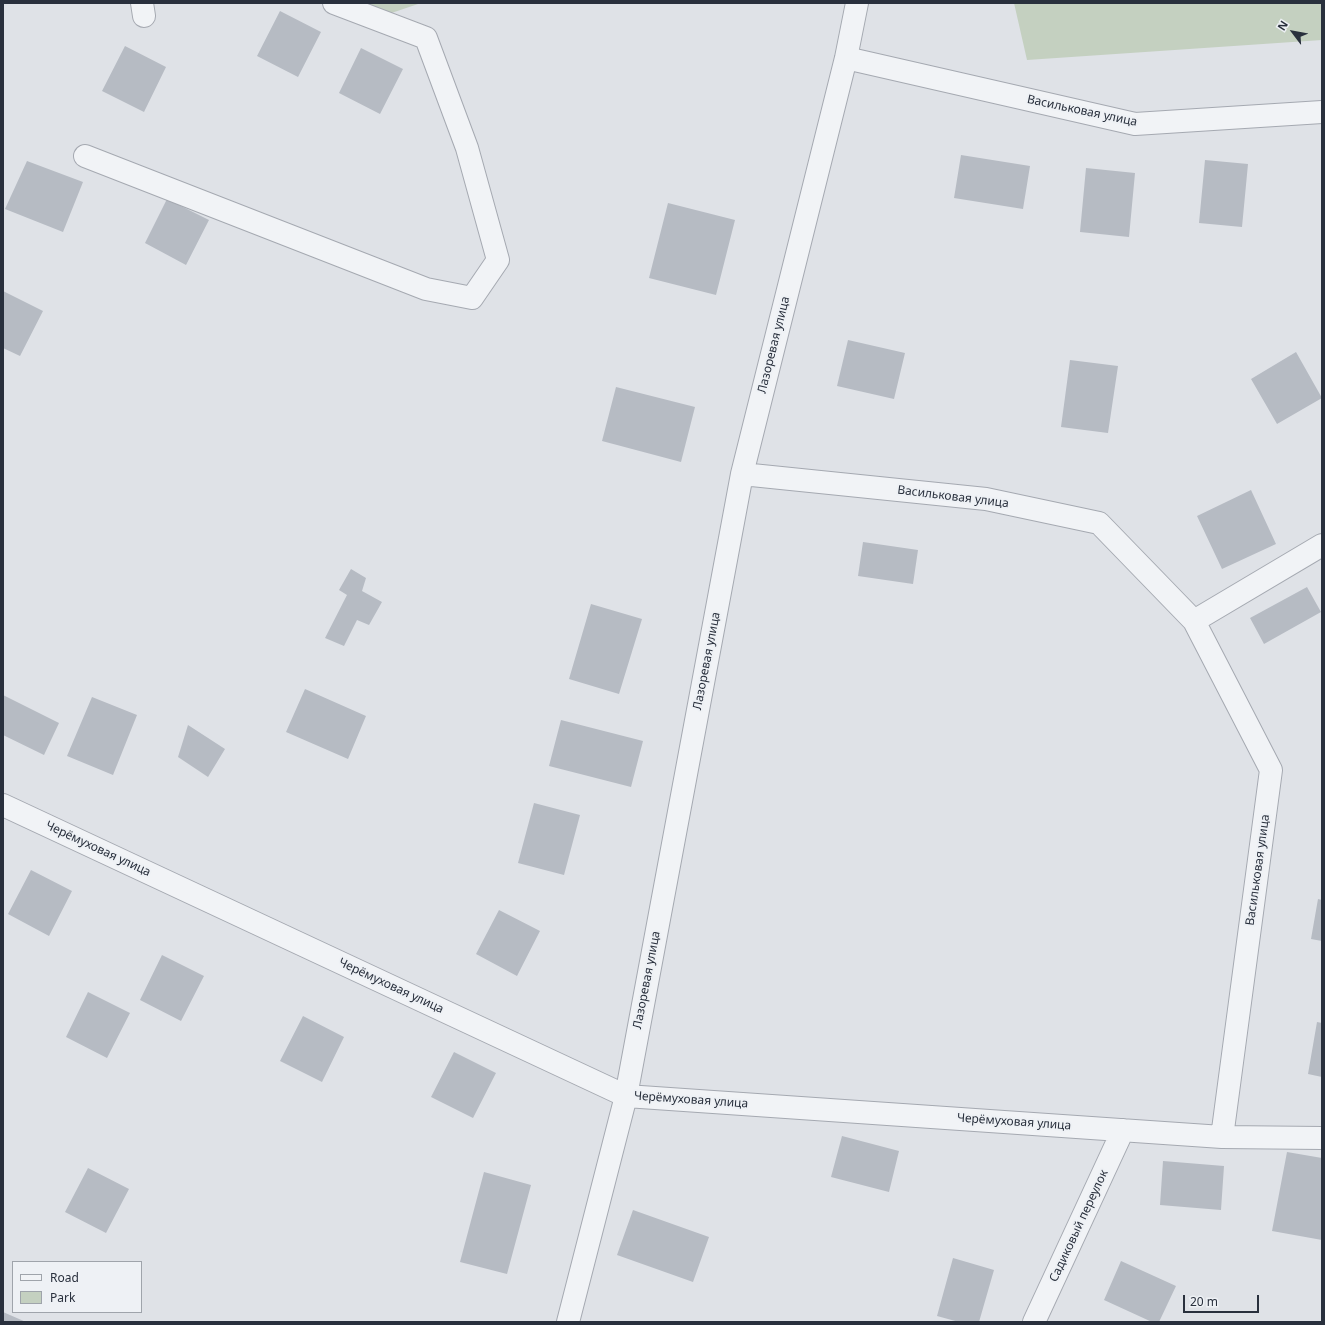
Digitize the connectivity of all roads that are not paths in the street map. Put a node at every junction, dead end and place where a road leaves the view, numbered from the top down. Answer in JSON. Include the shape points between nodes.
{"nodes":[{"id":1,"x":334,"y":3,"type":"edge"},
{"id":2,"x":857,"y":3,"type":"edge"},
{"id":3,"x":846,"y":58,"type":"junction"},
{"id":4,"x":1322,"y":112,"type":"edge"},
{"id":5,"x":85,"y":156,"type":"dead end"},
{"id":6,"x":742,"y":474,"type":"junction"},
{"id":7,"x":1322,"y":545,"type":"edge"},
{"id":8,"x":1194,"y":621,"type":"junction"},
{"id":9,"x":3,"y":805,"type":"edge"},
{"id":10,"x":626,"y":1096,"type":"junction"},
{"id":11,"x":1123,"y":1130,"type":"junction"},
{"id":12,"x":1222,"y":1137,"type":"junction"},
{"id":13,"x":1322,"y":1138,"type":"edge"},
{"id":14,"x":568,"y":1322,"type":"edge"},
{"id":15,"x":1034,"y":1322,"type":"edge"}],
"edges":[{"from":1,"to":5,"type":"street","via":[[426,38],[467,148],[498,260],[472,298],[426,289]]},
{"from":2,"to":3,"type":"street","name":"Лазоревая улица"},
{"from":3,"to":4,"type":"street","name":"Васильковая улица","via":[[1135,124]]},
{"from":3,"to":6,"type":"street","name":"Лазоревая улица"},
{"from":6,"to":8,"type":"street","name":"Васильковая улица","via":[[986,498],[1099,523]]},
{"from":6,"to":10,"type":"street","name":"Лазоревая улица"},
{"from":7,"to":8,"type":"street"},
{"from":8,"to":12,"type":"street","name":"Васильковая улица","via":[[1271,770]]},
{"from":9,"to":10,"type":"street","name":"Черёмуховая улица"},
{"from":10,"to":11,"type":"street","name":"Черёмуховая улица"},
{"from":10,"to":14,"type":"street","name":"Лазоревая улица"},
{"from":11,"to":12,"type":"street","name":"Черёмуховая улица"},
{"from":11,"to":15,"type":"street","name":"Садиковый переулок"},
{"from":12,"to":13,"type":"street","name":"Черёмуховая улица"}]}
